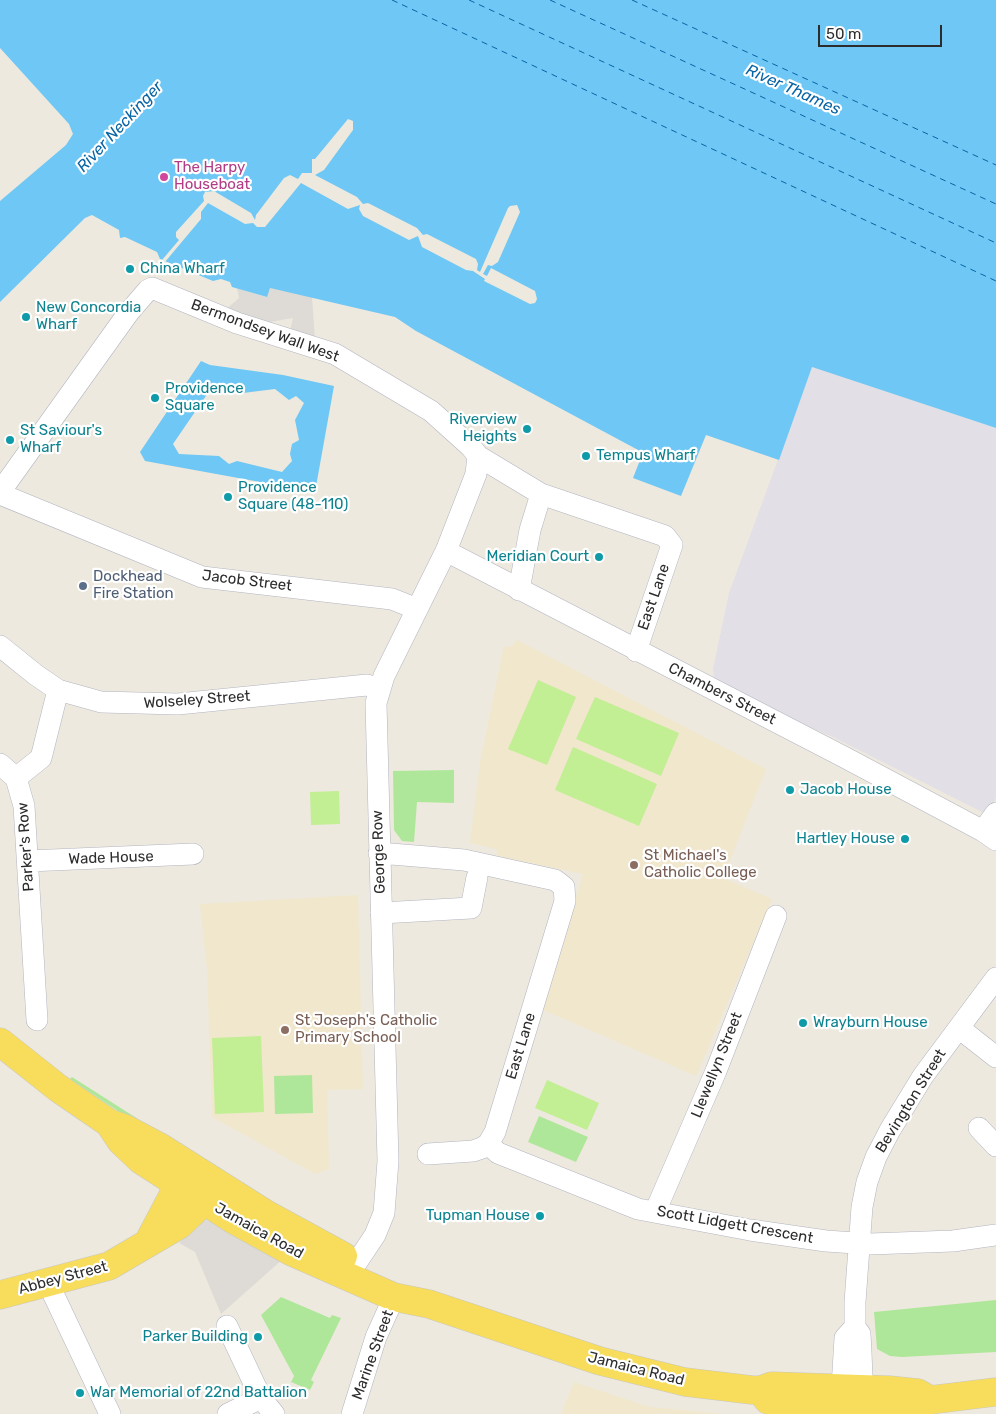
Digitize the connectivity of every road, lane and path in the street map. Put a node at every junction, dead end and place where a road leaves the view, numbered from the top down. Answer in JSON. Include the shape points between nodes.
{"nodes":[{"id":1,"x":478,"y":456,"type":"junction"},
{"id":2,"x":0,"y":493,"type":"edge"},
{"id":3,"x":541,"y":494,"type":"junction"},
{"id":4,"x":672,"y":544,"type":"joint"},
{"id":5,"x":446,"y":552,"type":"junction"},
{"id":6,"x":519,"y":590,"type":"junction"},
{"id":7,"x":417,"y":609,"type":"junction"},
{"id":8,"x":0,"y":646,"type":"edge"},
{"id":9,"x":636,"y":650,"type":"junction"},
{"id":10,"x":379,"y":689,"type":"junction"},
{"id":11,"x":58,"y":690,"type":"junction"},
{"id":12,"x":8,"y":771,"type":"edge"},
{"id":13,"x":996,"y":813,"type":"edge"},
{"id":14,"x":990,"y":836,"type":"edge"},
{"id":15,"x":379,"y":853,"type":"junction"},
{"id":16,"x":193,"y":854,"type":"dead end"},
{"id":17,"x":28,"y":860,"type":"junction"},
{"id":18,"x":477,"y":877,"type":"dead end"},
{"id":19,"x":381,"y":913,"type":"junction"},
{"id":20,"x":776,"y":916,"type":"dead end"},
{"id":21,"x":996,"y":978,"type":"edge"},
{"id":22,"x":37,"y":1020,"type":"dead end"},
{"id":23,"x":959,"y":1028,"type":"junction"},
{"id":24,"x":0,"y":1042,"type":"edge"},
{"id":25,"x":996,"y":1057,"type":"edge"},
{"id":26,"x":979,"y":1128,"type":"dead end"},
{"id":27,"x":488,"y":1144,"type":"junction"},
{"id":28,"x":996,"y":1146,"type":"edge"},
{"id":29,"x":428,"y":1154,"type":"dead end"},
{"id":30,"x":184,"y":1175,"type":"junction"},
{"id":31,"x":213,"y":1193,"type":"junction"},
{"id":32,"x":655,"y":1212,"type":"junction"},
{"id":33,"x":996,"y":1235,"type":"edge"},
{"id":34,"x":149,"y":1241,"type":"junction"},
{"id":35,"x":858,"y":1243,"type":"junction"},
{"id":36,"x":357,"y":1262,"type":"junction"},
{"id":37,"x":48,"y":1282,"type":"junction"},
{"id":38,"x":0,"y":1294,"type":"edge"},
{"id":39,"x":394,"y":1297,"type":"junction"},
{"id":40,"x":429,"y":1304,"type":"junction"},
{"id":41,"x":227,"y":1326,"type":"dead end"},
{"id":42,"x":996,"y":1392,"type":"edge"},
{"id":43,"x":261,"y":1398,"type":"junction"},
{"id":44,"x":852,"y":1405,"type":"edge"},
{"id":45,"x":110,"y":1414,"type":"edge"},
{"id":46,"x":228,"y":1414,"type":"edge"},
{"id":47,"x":274,"y":1414,"type":"edge"},
{"id":48,"x":352,"y":1414,"type":"edge"}],
"edges":[{"from":1,"to":2,"type":"street","name":"Bermondsey Wall West","via":[[431,411],[335,354],[238,323],[152,288],[138,300]]},
{"from":1,"to":3,"type":"street","name":"Bermondsey Wall West"},
{"from":1,"to":5,"type":"street","name":"George Row","via":[[476,474]]},
{"from":2,"to":7,"type":"street","name":"Jacob Street","via":[[202,577],[392,600]]},
{"from":3,"to":4,"type":"street","name":"Bermondsey Wall West","via":[[665,536]]},
{"from":3,"to":6,"type":"street","via":[[530,530]]},
{"from":4,"to":9,"type":"street","name":"East Lane"},
{"from":5,"to":6,"type":"street","name":"Chambers Street"},
{"from":5,"to":7,"type":"street","name":"George Row"},
{"from":6,"to":9,"type":"street","name":"Chambers Street"},
{"from":7,"to":10,"type":"street","name":"George Row"},
{"from":8,"to":11,"type":"street","name":"Wolseley Street"},
{"from":9,"to":14,"type":"street","name":"Chambers Street","via":[[844,756]]},
{"from":10,"to":11,"type":"street","name":"Wolseley Street","via":[[367,685],[184,703],[132,704],[100,702]]},
{"from":10,"to":15,"type":"street","name":"George Row","via":[[375,718]]},
{"from":11,"to":12,"type":"street","name":"Parker's Row","via":[[41,758]]},
{"from":12,"to":17,"type":"street","name":"Parker's Row","via":[[24,806]]},
{"from":13,"to":14,"type":"street"},
{"from":15,"to":19,"type":"street","name":"George Row"},
{"from":15,"to":27,"type":"street","name":"East Lane","via":[[466,860],[555,880],[564,887],[565,901],[495,1132]]},
{"from":16,"to":17,"type":"street","name":"Wade House"},
{"from":17,"to":22,"type":"street","name":"Parker's Row"},
{"from":18,"to":19,"type":"street","via":[[471,908]]},
{"from":19,"to":36,"type":"street","name":"George Row","via":[[388,1161],[384,1213],[375,1235]]},
{"from":20,"to":32,"type":"street","name":"Llewellyn Street","via":[[716,1071]]},
{"from":21,"to":23,"type":"street","name":"Bevington Street"},
{"from":23,"to":25,"type":"street"},
{"from":23,"to":35,"type":"street","name":"Bevington Street","via":[[923,1076],[876,1157],[862,1207]]},
{"from":24,"to":30,"type":"main road","name":"Jamaica Road","via":[[58,1088],[109,1123],[126,1129]]},
{"from":26,"to":28,"type":"street"},
{"from":27,"to":29,"type":"street","via":[[473,1151]]},
{"from":27,"to":32,"type":"street","name":"Scott Lidgett Crescent","via":[[498,1153],[638,1209]]},
{"from":30,"to":31,"type":"main road","name":"Jamaica Road"},
{"from":30,"to":34,"type":"main road","name":"Abbey Street"},
{"from":31,"to":34,"type":"main road","name":"Abbey Street","via":[[179,1225]]},
{"from":31,"to":36,"type":"main road","name":"Jamaica Road"},
{"from":31,"to":39,"type":"main road","name":"Jamaica Road","via":[[234,1220],[292,1252]]},
{"from":32,"to":35,"type":"street","name":"Scott Lidgett Crescent","via":[[759,1231]]},
{"from":33,"to":35,"type":"street","name":"Scott Lidgett Crescent","via":[[916,1243]]},
{"from":34,"to":37,"type":"main road","name":"Abbey Street","via":[[109,1266]]},
{"from":35,"to":44,"type":"street","name":"Bevington Street","via":[[855,1327],[845,1338]]},
{"from":36,"to":40,"type":"main road","name":"Jamaica Road","via":[[407,1287]]},
{"from":37,"to":38,"type":"main road","name":"Abbey Street"},
{"from":37,"to":45,"type":"street"},
{"from":39,"to":40,"type":"main road","name":"Jamaica Road"},
{"from":39,"to":48,"type":"street","name":"Marine Street","via":[[376,1337]]},
{"from":40,"to":44,"type":"main road","name":"Jamaica Road","via":[[634,1371],[685,1382],[761,1390],[772,1386]]},
{"from":41,"to":43,"type":"street"},
{"from":42,"to":44,"type":"main road","name":"Jamaica Road","via":[[930,1400],[917,1410]]},
{"from":43,"to":46,"type":"street"},
{"from":43,"to":47,"type":"street"}]}
